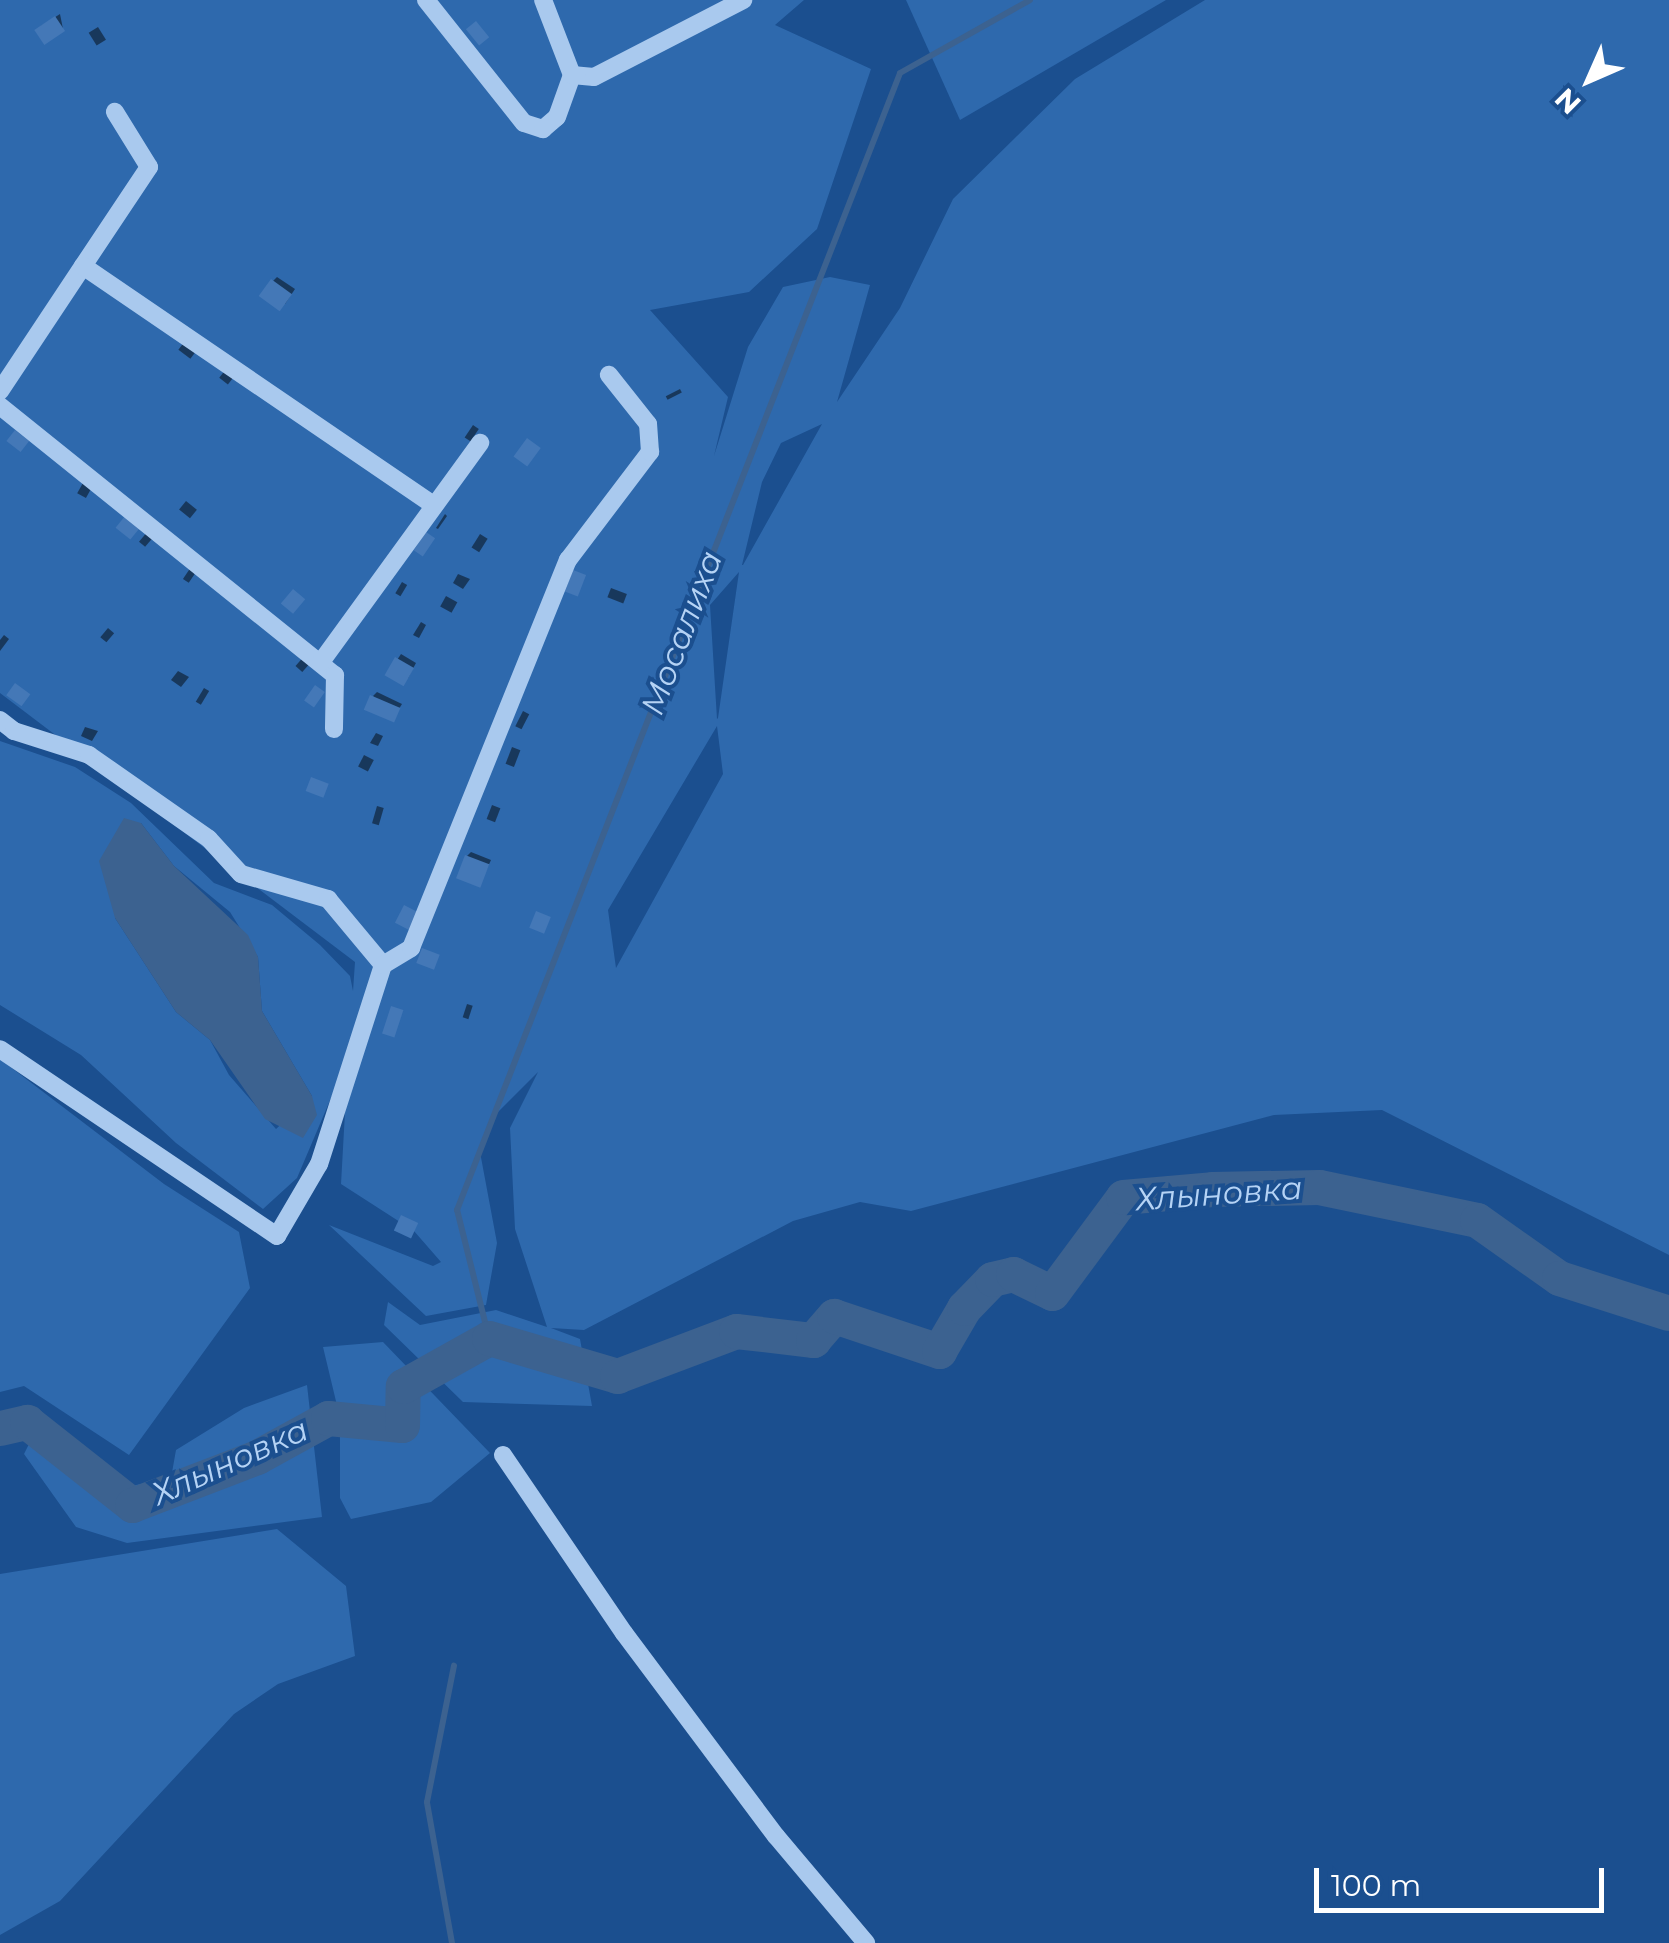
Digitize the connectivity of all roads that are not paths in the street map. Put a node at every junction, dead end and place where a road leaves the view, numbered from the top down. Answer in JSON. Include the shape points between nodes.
{"nodes":[{"id":1,"x":426,"y":0,"type":"edge"},
{"id":2,"x":542,"y":0,"type":"edge"},
{"id":3,"x":743,"y":0,"type":"edge"},
{"id":4,"x":572,"y":75,"type":"junction"},
{"id":5,"x":115,"y":112,"type":"dead end"},
{"id":6,"x":84,"y":266,"type":"junction"},
{"id":7,"x":609,"y":374,"type":"dead end"},
{"id":8,"x":0,"y":391,"type":"edge"},
{"id":9,"x":0,"y":406,"type":"edge"},
{"id":10,"x":480,"y":443,"type":"dead end"},
{"id":11,"x":434,"y":505,"type":"junction"},
{"id":12,"x":321,"y":662,"type":"junction"},
{"id":13,"x":0,"y":720,"type":"edge"},
{"id":14,"x":334,"y":728,"type":"dead end"},
{"id":15,"x":383,"y":964,"type":"junction"},
{"id":16,"x":0,"y":1049,"type":"edge"},
{"id":17,"x":504,"y":1455,"type":"dead end"},
{"id":18,"x":866,"y":1943,"type":"edge"}],
"edges":[{"from":1,"to":4,"type":"street","via":[[477,70],[534,128],[557,117]]},
{"from":2,"to":4,"type":"street"},
{"from":3,"to":4,"type":"street","via":[[594,77]]},
{"from":5,"to":6,"type":"street","via":[[149,167]]},
{"from":6,"to":8,"type":"street"},
{"from":6,"to":11,"type":"street"},
{"from":7,"to":15,"type":"street","via":[[648,424],[650,452],[568,560],[411,948]]},
{"from":9,"to":12,"type":"street"},
{"from":10,"to":11,"type":"street"},
{"from":11,"to":12,"type":"street"},
{"from":12,"to":14,"type":"street","via":[[335,674]]},
{"from":13,"to":15,"type":"street","via":[[14,731],[89,755],[209,838],[241,874],[328,899]]},
{"from":15,"to":16,"type":"street","via":[[319,1164],[277,1236]]},
{"from":17,"to":18,"type":"street","via":[[624,1633],[776,1836]]}]}
